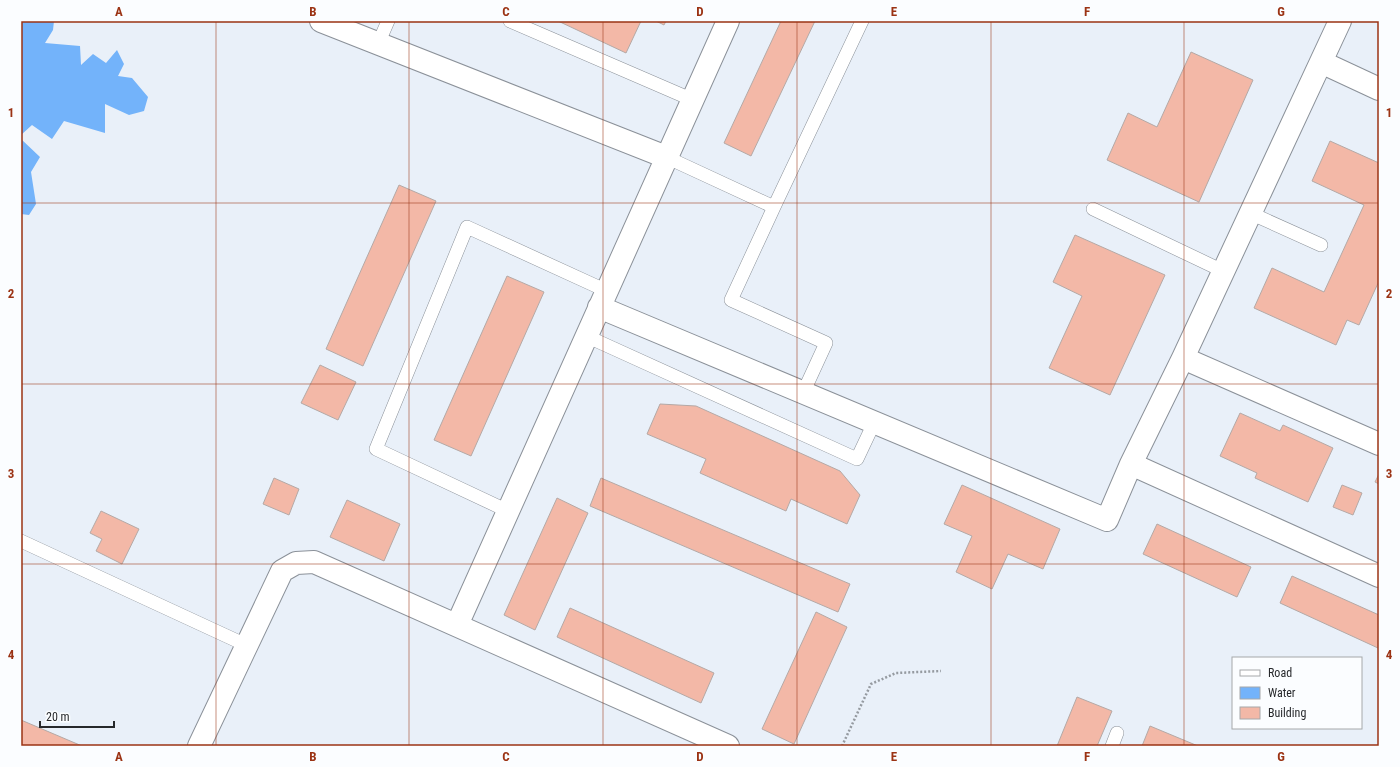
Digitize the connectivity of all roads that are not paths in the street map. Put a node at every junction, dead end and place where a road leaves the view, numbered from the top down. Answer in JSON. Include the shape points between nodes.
{"nodes":[{"id":1,"x":321,"y":21,"type":"edge"},
{"id":2,"x":388,"y":21,"type":"edge"},
{"id":3,"x":510,"y":21,"type":"edge"},
{"id":4,"x":728,"y":21,"type":"edge"},
{"id":5,"x":862,"y":21,"type":"edge"},
{"id":6,"x":1340,"y":21,"type":"edge"},
{"id":7,"x":378,"y":44,"type":"junction"},
{"id":8,"x":1321,"y":62,"type":"junction"},
{"id":9,"x":1379,"y":89,"type":"edge"},
{"id":10,"x":692,"y":100,"type":"junction"},
{"id":11,"x":666,"y":157,"type":"junction"},
{"id":12,"x":774,"y":207,"type":"junction"},
{"id":13,"x":1093,"y":209,"type":"dead end"},
{"id":14,"x":1250,"y":213,"type":"junction"},
{"id":15,"x":1321,"y":245,"type":"dead end"},
{"id":16,"x":1223,"y":272,"type":"junction"},
{"id":17,"x":603,"y":299,"type":"junction"},
{"id":18,"x":586,"y":336,"type":"junction"},
{"id":19,"x":1183,"y":358,"type":"junction"},
{"id":20,"x":803,"y":393,"type":"junction"},
{"id":21,"x":874,"y":423,"type":"junction"},
{"id":22,"x":1378,"y":440,"type":"edge"},
{"id":23,"x":1131,"y":464,"type":"junction"},
{"id":24,"x":508,"y":511,"type":"junction"},
{"id":25,"x":21,"y":541,"type":"edge"},
{"id":26,"x":1379,"y":576,"type":"edge"},
{"id":27,"x":457,"y":625,"type":"junction"},
{"id":28,"x":246,"y":645,"type":"junction"},
{"id":29,"x":1117,"y":733,"type":"dead end"},
{"id":30,"x":199,"y":746,"type":"edge"},
{"id":31,"x":728,"y":746,"type":"edge"},
{"id":32,"x":1112,"y":746,"type":"edge"}],
"edges":[{"from":1,"to":7,"type":"street"},
{"from":2,"to":7,"type":"lane"},
{"from":3,"to":10,"type":"lane"},
{"from":4,"to":10,"type":"street"},
{"from":5,"to":12,"type":"lane"},
{"from":6,"to":8,"type":"street"},
{"from":7,"to":11,"type":"street"},
{"from":8,"to":9,"type":"street"},
{"from":8,"to":14,"type":"street"},
{"from":10,"to":11,"type":"street"},
{"from":11,"to":12,"type":"lane"},
{"from":11,"to":17,"type":"street"},
{"from":12,"to":20,"type":"lane","via":[[731,300],[826,343]]},
{"from":13,"to":16,"type":"lane"},
{"from":14,"to":15,"type":"lane"},
{"from":14,"to":16,"type":"street"},
{"from":16,"to":19,"type":"street"},
{"from":17,"to":18,"type":"street"},
{"from":17,"to":20,"type":"street"},
{"from":17,"to":24,"type":"lane","via":[[467,227],[376,449]]},
{"from":18,"to":21,"type":"lane","via":[[857,459]]},
{"from":18,"to":24,"type":"street"},
{"from":19,"to":22,"type":"street"},
{"from":19,"to":23,"type":"street"},
{"from":20,"to":21,"type":"street"},
{"from":21,"to":23,"type":"street","via":[[1107,520]]},
{"from":23,"to":26,"type":"street"},
{"from":24,"to":27,"type":"street"},
{"from":25,"to":28,"type":"lane"},
{"from":27,"to":28,"type":"street","via":[[314,562],[296,562],[282,571]]},
{"from":27,"to":31,"type":"street"},
{"from":28,"to":30,"type":"street"},
{"from":29,"to":32,"type":"lane"}]}
